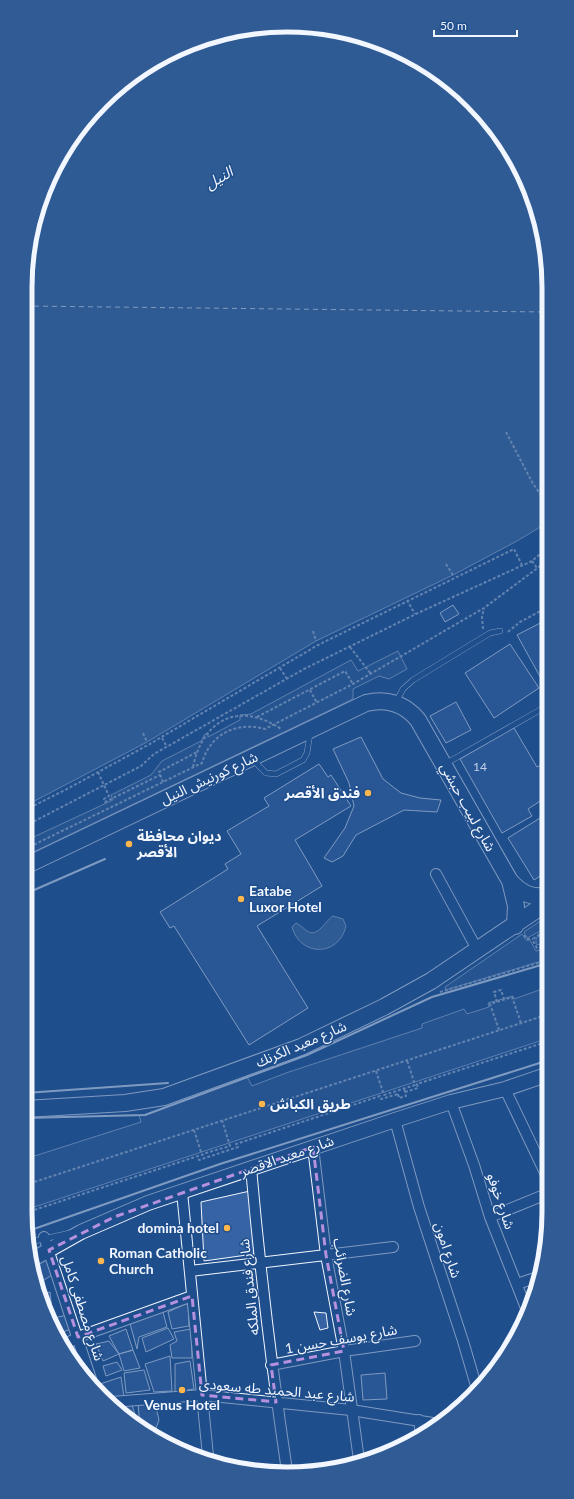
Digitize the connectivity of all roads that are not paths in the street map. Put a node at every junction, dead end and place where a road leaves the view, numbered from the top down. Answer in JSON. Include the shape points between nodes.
{"nodes":[{"id":1,"x":500,"y":631,"type":"road end"},
{"id":2,"x":395,"y":703,"type":"junction"},
{"id":3,"x":542,"y":709,"type":"edge"},
{"id":4,"x":311,"y":730,"type":"junction"},
{"id":5,"x":252,"y":758,"type":"junction"},
{"id":6,"x":444,"y":764,"type":"junction"},
{"id":7,"x":32,"y":863,"type":"edge"},
{"id":8,"x":436,"y":874,"type":"dead end"},
{"id":9,"x":510,"y":881,"type":"junction"},
{"id":10,"x":542,"y":895,"type":"edge"},
{"id":11,"x":542,"y":908,"type":"edge"},
{"id":12,"x":519,"y":929,"type":"junction"},
{"id":13,"x":478,"y":951,"type":"junction"},
{"id":14,"x":542,"y":1076,"type":"edge"},
{"id":15,"x":506,"y":1089,"type":"junction"},
{"id":16,"x":451,"y":1102,"type":"junction"},
{"id":17,"x":32,"y":1109,"type":"edge"},
{"id":18,"x":395,"y":1120,"type":"junction"},
{"id":19,"x":313,"y":1148,"type":"junction"},
{"id":20,"x":542,"y":1166,"type":"edge"},
{"id":21,"x":252,"y":1168,"type":"junction"},
{"id":22,"x":182,"y":1192,"type":"junction"},
{"id":23,"x":542,"y":1196,"type":"edge"},
{"id":24,"x":490,"y":1217,"type":"junction"},
{"id":25,"x":34,"y":1242,"type":"edge"},
{"id":26,"x":47,"y":1244,"type":"junction"},
{"id":27,"x":393,"y":1247,"type":"dead end"},
{"id":28,"x":326,"y":1255,"type":"junction"},
{"id":29,"x":36,"y":1256,"type":"edge"},
{"id":30,"x":259,"y":1263,"type":"junction"},
{"id":31,"x":190,"y":1271,"type":"junction"},
{"id":32,"x":533,"y":1279,"type":"edge"},
{"id":33,"x":517,"y":1284,"type":"junction"},
{"id":34,"x":192,"y":1296,"type":"junction"},
{"id":35,"x":525,"y":1305,"type":"edge"},
{"id":36,"x":78,"y":1337,"type":"junction"},
{"id":37,"x":415,"y":1340,"type":"dead end"},
{"id":38,"x":68,"y":1343,"type":"edge"},
{"id":39,"x":344,"y":1351,"type":"junction"},
{"id":40,"x":271,"y":1365,"type":"junction"},
{"id":41,"x":89,"y":1372,"type":"edge"},
{"id":42,"x":475,"y":1384,"type":"edge"},
{"id":43,"x":202,"y":1395,"type":"junction"},
{"id":44,"x":117,"y":1402,"type":"edge"},
{"id":45,"x":276,"y":1402,"type":"junction"},
{"id":46,"x":352,"y":1410,"type":"junction"},
{"id":47,"x":419,"y":1420,"type":"junction"},
{"id":48,"x":431,"y":1422,"type":"edge"},
{"id":49,"x":420,"y":1429,"type":"edge"},
{"id":50,"x":208,"y":1454,"type":"edge"},
{"id":51,"x":358,"y":1456,"type":"edge"},
{"id":52,"x":286,"y":1467,"type":"edge"}],
"edges":[{"from":1,"to":2,"type":"lane","via":[[485,636],[407,684]]},
{"from":2,"to":4,"type":"main road","name":"شارع كورنيش النيل","via":[[366,703]]},
{"from":2,"to":6,"type":"main road","name":"شارع لبيب حبشي","via":[[408,710],[418,720]]},
{"from":3,"to":6,"type":"lane"},
{"from":4,"to":5,"type":"main road","name":"شارع كورنيش النيل"},
{"from":4,"to":5,"type":"lane","via":[[307,753],[303,760],[276,774],[266,773]]},
{"from":5,"to":7,"type":"main road","name":"شارع كورنيش النيل"},
{"from":6,"to":9,"type":"main road","name":"شارع لبيب حبشي"},
{"from":8,"to":13,"type":"street"},
{"from":9,"to":10,"type":"main road","name":"شارع لبيب حبشي","via":[[531,896]]},
{"from":9,"to":12,"type":"main road"},
{"from":11,"to":12,"type":"main road","name":"شارع معبد الكرنك"},
{"from":12,"to":13,"type":"main road","name":"شارع معبد الكرنك"},
{"from":13,"to":17,"type":"main road","name":"شارع معبد الكرنك","via":[[384,1007],[309,1044],[183,1091],[145,1101]]},
{"from":14,"to":15,"type":"main road","name":"شارع معبد الاقصر"},
{"from":15,"to":16,"type":"main road","name":"شارع معبد الاقصر"},
{"from":15,"to":20,"type":"street"},
{"from":16,"to":18,"type":"main road","name":"شارع معبد الاقصر"},
{"from":16,"to":24,"type":"street","name":"شارع خوفو"},
{"from":18,"to":19,"type":"main road","name":"شارع معبد الاقصر"},
{"from":18,"to":42,"type":"street","name":"شارع امون","via":[[419,1207]]},
{"from":19,"to":21,"type":"main road","name":"شارع معبد الاقصر"},
{"from":19,"to":28,"type":"street","name":"شارع الضرائب"},
{"from":21,"to":22,"type":"main road","name":"شارع معبد الاقصر"},
{"from":21,"to":30,"type":"street","name":"شارع فندق الملكه"},
{"from":22,"to":26,"type":"main road","name":"شارع معبد الاقصر"},
{"from":22,"to":31,"type":"street"},
{"from":23,"to":24,"type":"street"},
{"from":24,"to":33,"type":"street","name":"شارع خوفو"},
{"from":25,"to":26,"type":"lane"},
{"from":26,"to":29,"type":"main road","name":"شارع معبد الاقصر"},
{"from":26,"to":36,"type":"street","name":"شارع مصطفى كامل"},
{"from":27,"to":28,"type":"street"},
{"from":28,"to":30,"type":"street"},
{"from":28,"to":39,"type":"street","name":"شارع الضرائب"},
{"from":30,"to":31,"type":"street"},
{"from":30,"to":40,"type":"street","name":"شارع فندق الملكه"},
{"from":31,"to":34,"type":"street"},
{"from":32,"to":33,"type":"street"},
{"from":33,"to":35,"type":"street","name":"شارع خوفو"},
{"from":34,"to":36,"type":"street"},
{"from":34,"to":43,"type":"street"},
{"from":36,"to":38,"type":"street"},
{"from":36,"to":41,"type":"street","name":"شارع مصطفى كامل"},
{"from":37,"to":39,"type":"street","name":"شارع يوسف حسن 1"},
{"from":39,"to":40,"type":"street","name":"شارع يوسف حسن 1"},
{"from":39,"to":46,"type":"street","name":"شارع الضرائب"},
{"from":40,"to":45,"type":"street","name":"شارع فندق الملكه"},
{"from":43,"to":44,"type":"street","name":"شارع عبد الحميد طه سعودى"},
{"from":43,"to":45,"type":"street","name":"شارع عبد الحميد طه سعودى"},
{"from":43,"to":50,"type":"street"},
{"from":45,"to":46,"type":"street","name":"شارع عبد الحميد طه سعودى"},
{"from":45,"to":52,"type":"street","name":"شارع فندق الملكه"},
{"from":46,"to":47,"type":"street","name":"شارع عبد الحميد طه سعودى"},
{"from":46,"to":51,"type":"street","name":"شارع الضرائب"},
{"from":47,"to":48,"type":"street","name":"شارع عبد الحميد طه سعودى"},
{"from":47,"to":49,"type":"street"}]}
